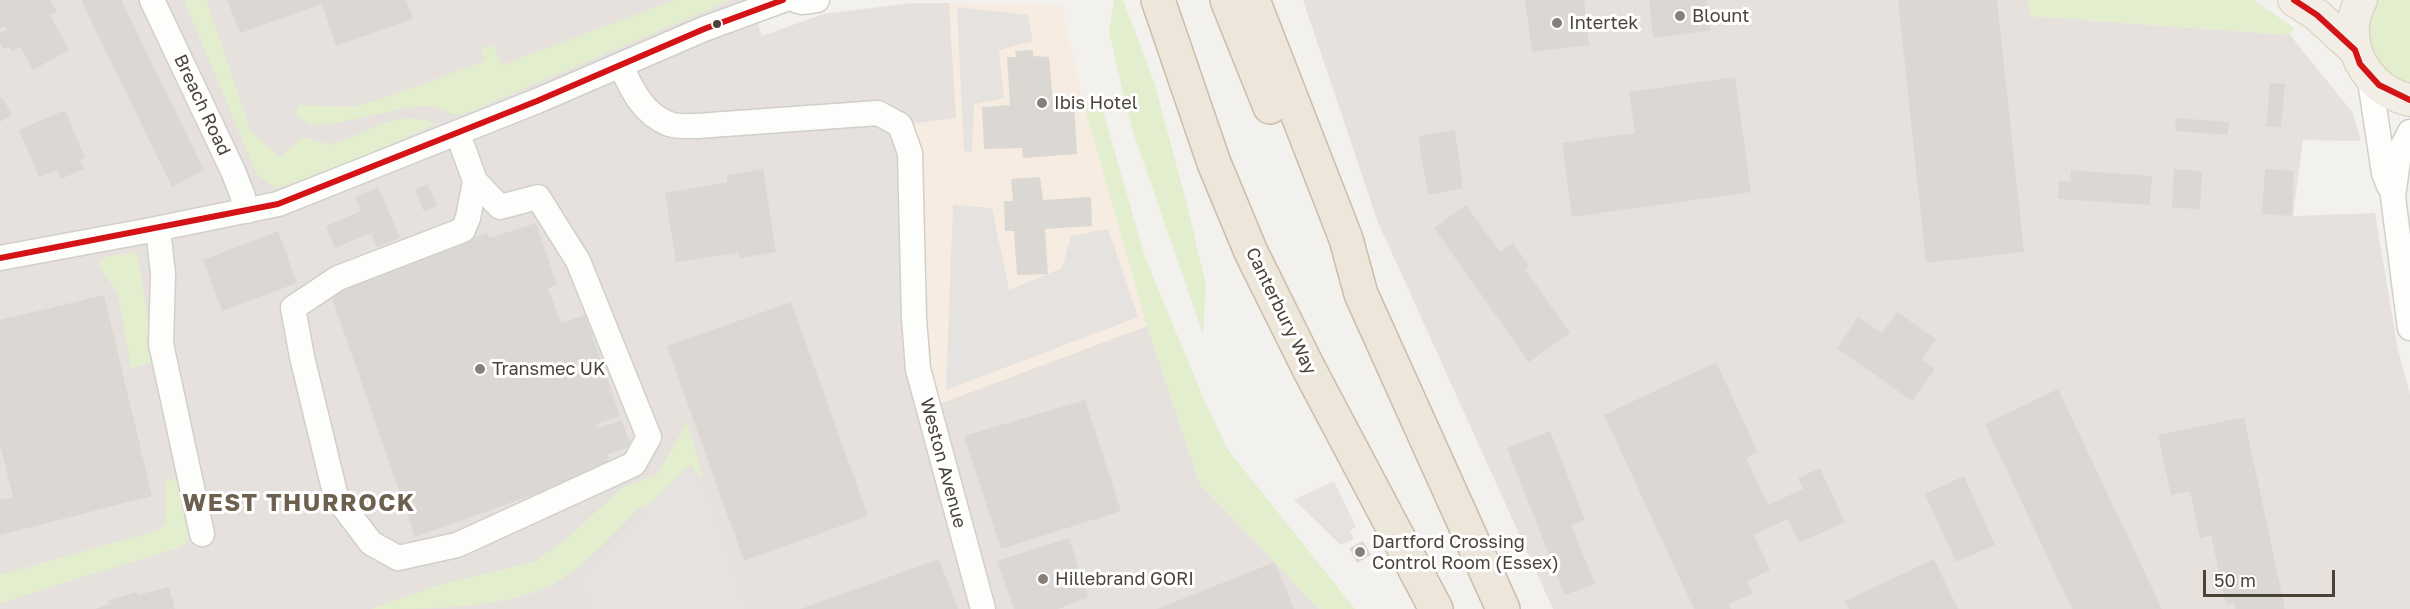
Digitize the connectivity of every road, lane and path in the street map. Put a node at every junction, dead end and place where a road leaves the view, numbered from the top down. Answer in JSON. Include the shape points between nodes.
{"nodes":[{"id":1,"x":152,"y":0,"type":"edge"},
{"id":2,"x":783,"y":0,"type":"edge"},
{"id":3,"x":795,"y":0,"type":"edge"},
{"id":4,"x":817,"y":0,"type":"edge"},
{"id":5,"x":1227,"y":0,"type":"edge"},
{"id":6,"x":1253,"y":0,"type":"edge"},
{"id":7,"x":2294,"y":0,"type":"edge"},
{"id":8,"x":2361,"y":0,"type":"edge"},
{"id":9,"x":1160,"y":7,"type":"edge"},
{"id":10,"x":2362,"y":62,"type":"junction"},
{"id":11,"x":621,"y":66,"type":"junction"},
{"id":12,"x":2410,"y":100,"type":"edge"},
{"id":13,"x":2410,"y":132,"type":"edge"},
{"id":14,"x":458,"y":134,"type":"junction"},
{"id":15,"x":475,"y":181,"type":"junction"},
{"id":16,"x":2393,"y":197,"type":"junction"},
{"id":17,"x":247,"y":212,"type":"junction"},
{"id":18,"x":158,"y":229,"type":"junction"},
{"id":19,"x":0,"y":258,"type":"edge"},
{"id":20,"x":1361,"y":294,"type":"junction"},
{"id":21,"x":2410,"y":328,"type":"edge"},
{"id":22,"x":202,"y":534,"type":"dead end"},
{"id":23,"x":982,"y":609,"type":"edge"},
{"id":24,"x":1436,"y":609,"type":"edge"},
{"id":25,"x":1503,"y":609,"type":"edge"}],
"edges":[{"from":1,"to":17,"type":"street","name":"Breach Road","via":[[233,171]]},
{"from":2,"to":11,"type":"street"},
{"from":3,"to":4,"type":"street"},
{"from":5,"to":20,"type":"highway","via":[[1320,227]]},
{"from":6,"to":20,"type":"highway","via":[[1346,238]]},
{"from":7,"to":10,"type":"main road","via":[[2317,15]]},
{"from":8,"to":10,"type":"main road","via":[[2354,20]]},
{"from":9,"to":24,"type":"highway","name":"Canterbury Way","via":[[1214,163],[1251,252]]},
{"from":10,"to":12,"type":"main road","via":[[2389,92]]},
{"from":10,"to":16,"type":"street","via":[[2384,173]]},
{"from":11,"to":14,"type":"street"},
{"from":11,"to":23,"type":"street","name":"Weston Avenue","via":[[647,111],[670,125],[878,113],[900,125],[910,153],[918,369]]},
{"from":13,"to":16,"type":"street","via":[[2399,153]]},
{"from":14,"to":15,"type":"street"},
{"from":14,"to":17,"type":"street","via":[[307,194]]},
{"from":15,"to":15,"type":"street","via":[[500,207],[538,197],[578,261],[649,436],[634,464],[457,545],[398,558],[371,543],[336,497],[293,308],[338,278],[463,230]]},
{"from":16,"to":21,"type":"street"},
{"from":17,"to":18,"type":"street"},
{"from":18,"to":19,"type":"street"},
{"from":18,"to":22,"type":"street","via":[[164,274],[161,344]]},
{"from":20,"to":25,"type":"highway"}]}
